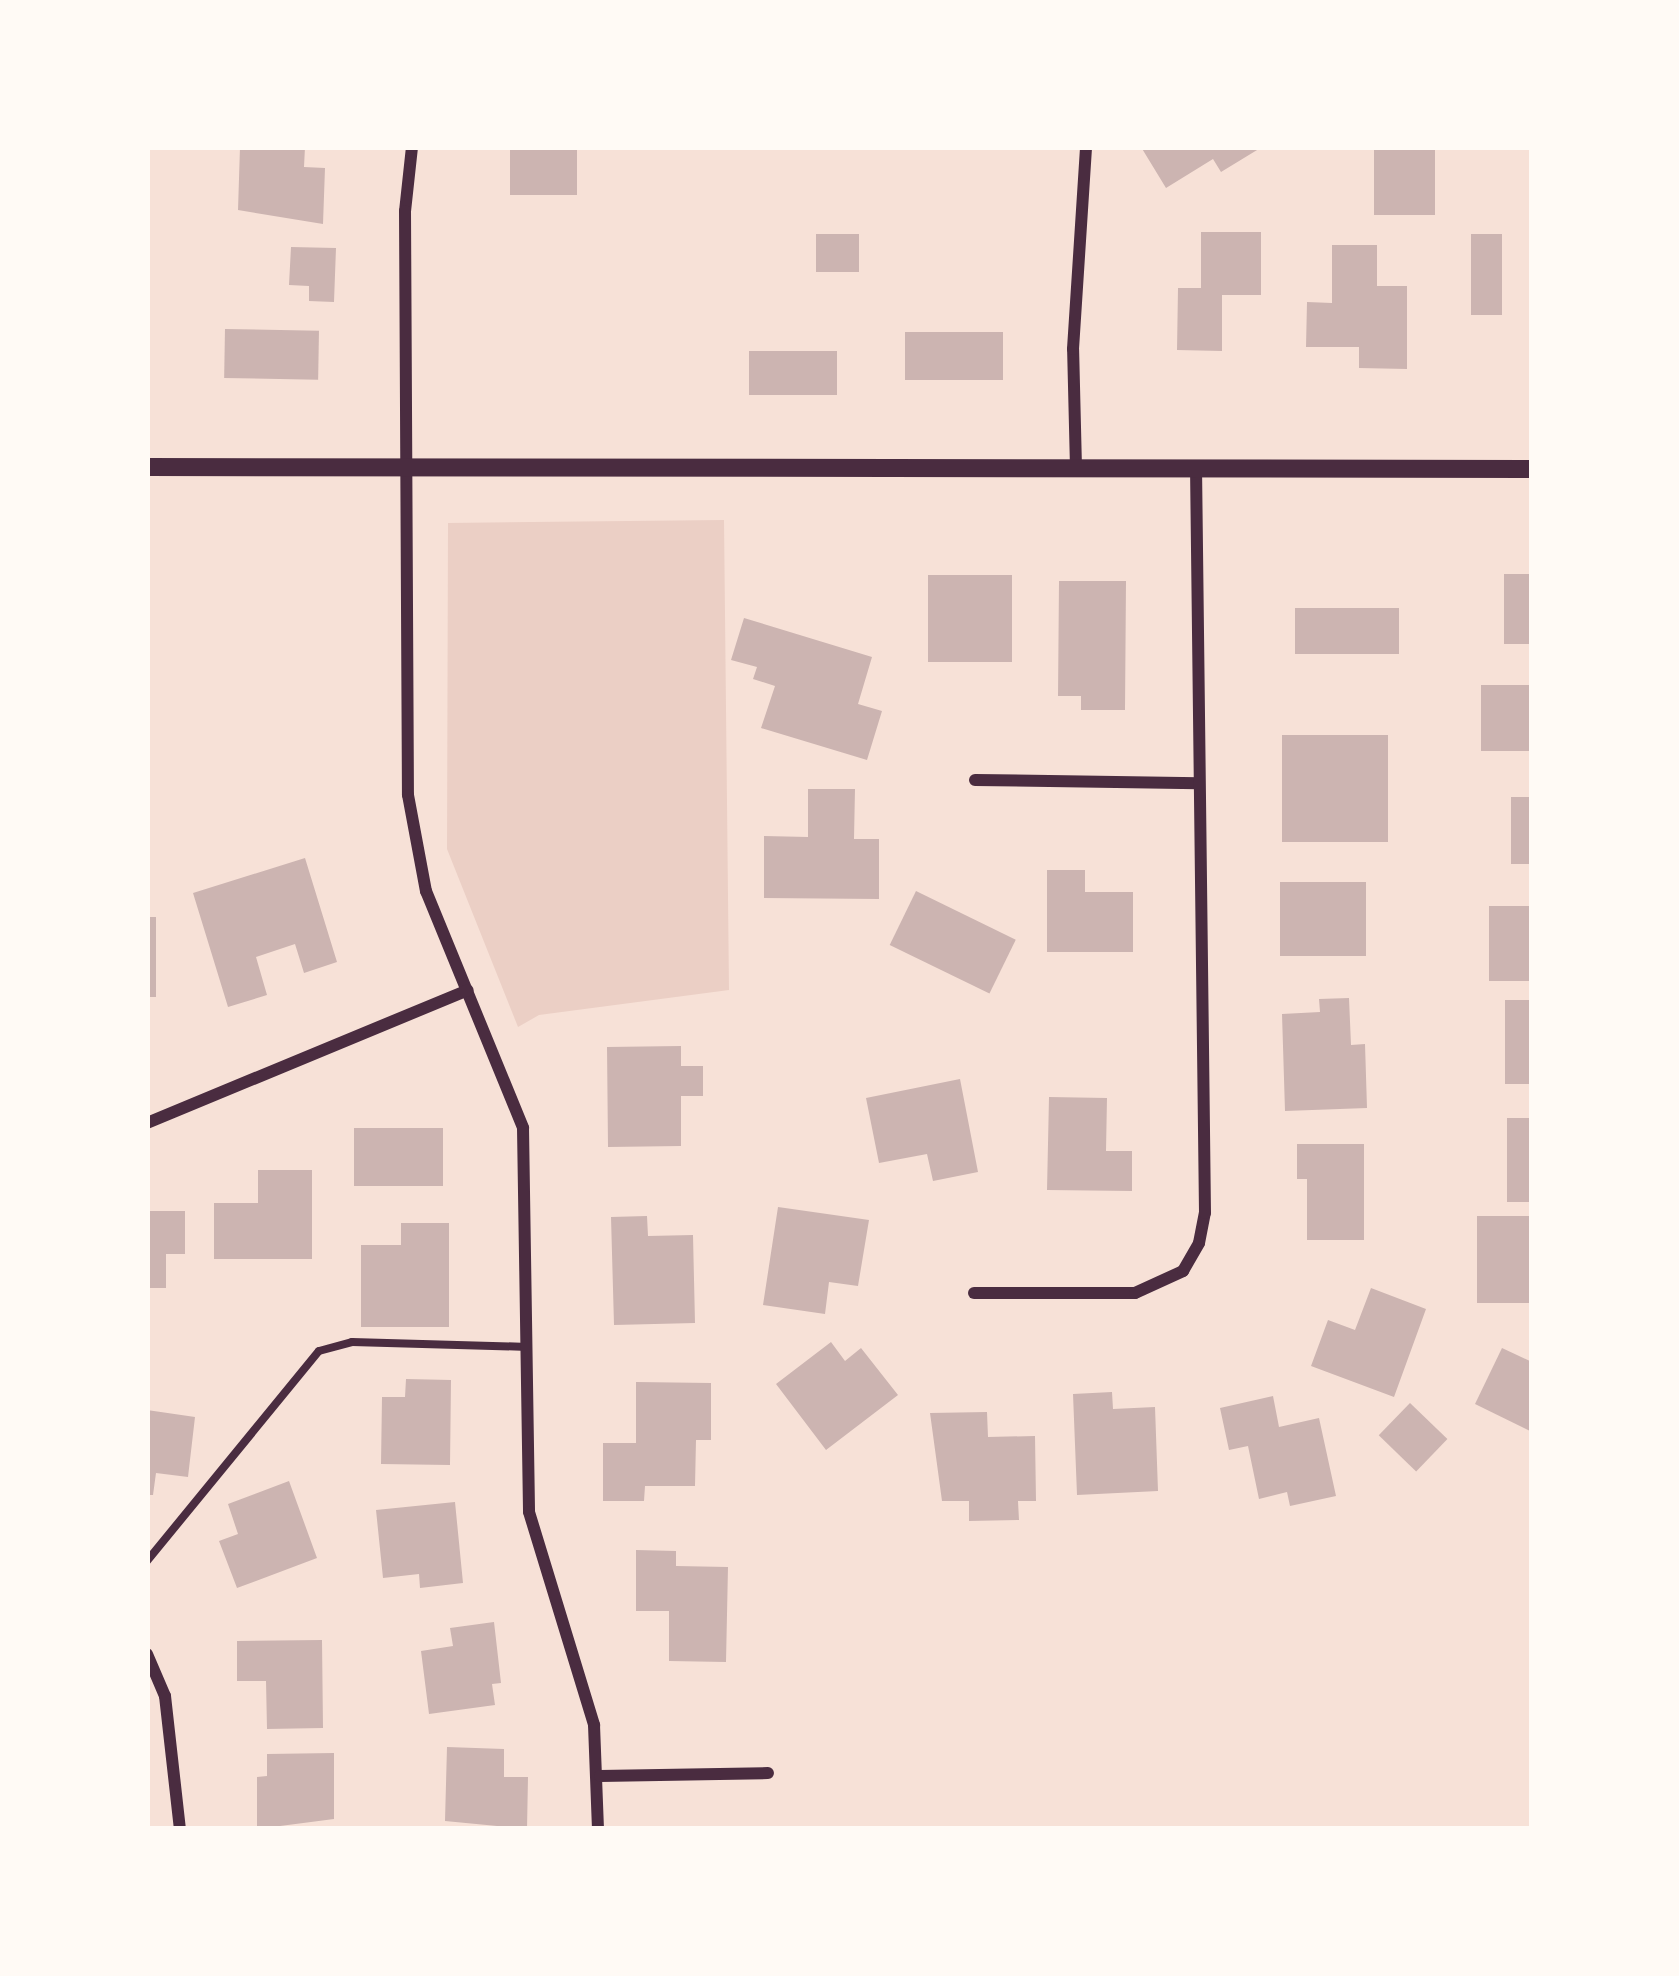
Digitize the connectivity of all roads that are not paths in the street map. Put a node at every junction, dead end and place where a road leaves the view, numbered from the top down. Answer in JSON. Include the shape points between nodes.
{"nodes":[{"id":1,"x":412,"y":147,"type":"edge"},
{"id":2,"x":1086,"y":147,"type":"edge"},
{"id":3,"x":147,"y":467,"type":"edge"},
{"id":4,"x":406,"y":468,"type":"junction"},
{"id":5,"x":1076,"y":468,"type":"junction"},
{"id":6,"x":1196,"y":469,"type":"junction"},
{"id":7,"x":1532,"y":469,"type":"edge"},
{"id":8,"x":975,"y":780,"type":"dead end"},
{"id":9,"x":1199,"y":783,"type":"junction"},
{"id":10,"x":468,"y":990,"type":"junction"},
{"id":11,"x":147,"y":1124,"type":"edge"},
{"id":12,"x":974,"y":1293,"type":"dead end"},
{"id":13,"x":528,"y":1347,"type":"junction"},
{"id":14,"x":147,"y":1561,"type":"edge"},
{"id":15,"x":147,"y":1654,"type":"edge"},
{"id":16,"x":768,"y":1773,"type":"dead end"},
{"id":17,"x":600,"y":1776,"type":"junction"},
{"id":18,"x":180,"y":1829,"type":"edge"},
{"id":19,"x":598,"y":1829,"type":"edge"}],
"edges":[{"from":1,"to":4,"type":"street"},
{"from":2,"to":5,"type":"street","via":[[1073,349]]},
{"from":3,"to":4,"type":"street"},
{"from":4,"to":5,"type":"street"},
{"from":4,"to":10,"type":"street","via":[[410,812],[426,890]]},
{"from":5,"to":6,"type":"street"},
{"from":6,"to":7,"type":"street"},
{"from":6,"to":9,"type":"street"},
{"from":8,"to":9,"type":"street"},
{"from":9,"to":12,"type":"street","via":[[1199,1243],[1183,1271],[1135,1293]]},
{"from":10,"to":11,"type":"street"},
{"from":10,"to":13,"type":"street","via":[[523,1128]]},
{"from":13,"to":14,"type":"lane","via":[[352,1342],[319,1351]]},
{"from":13,"to":17,"type":"street","via":[[529,1512],[594,1725]]},
{"from":15,"to":18,"type":"street","via":[[165,1696]]},
{"from":16,"to":17,"type":"street"},
{"from":17,"to":19,"type":"street"}]}
